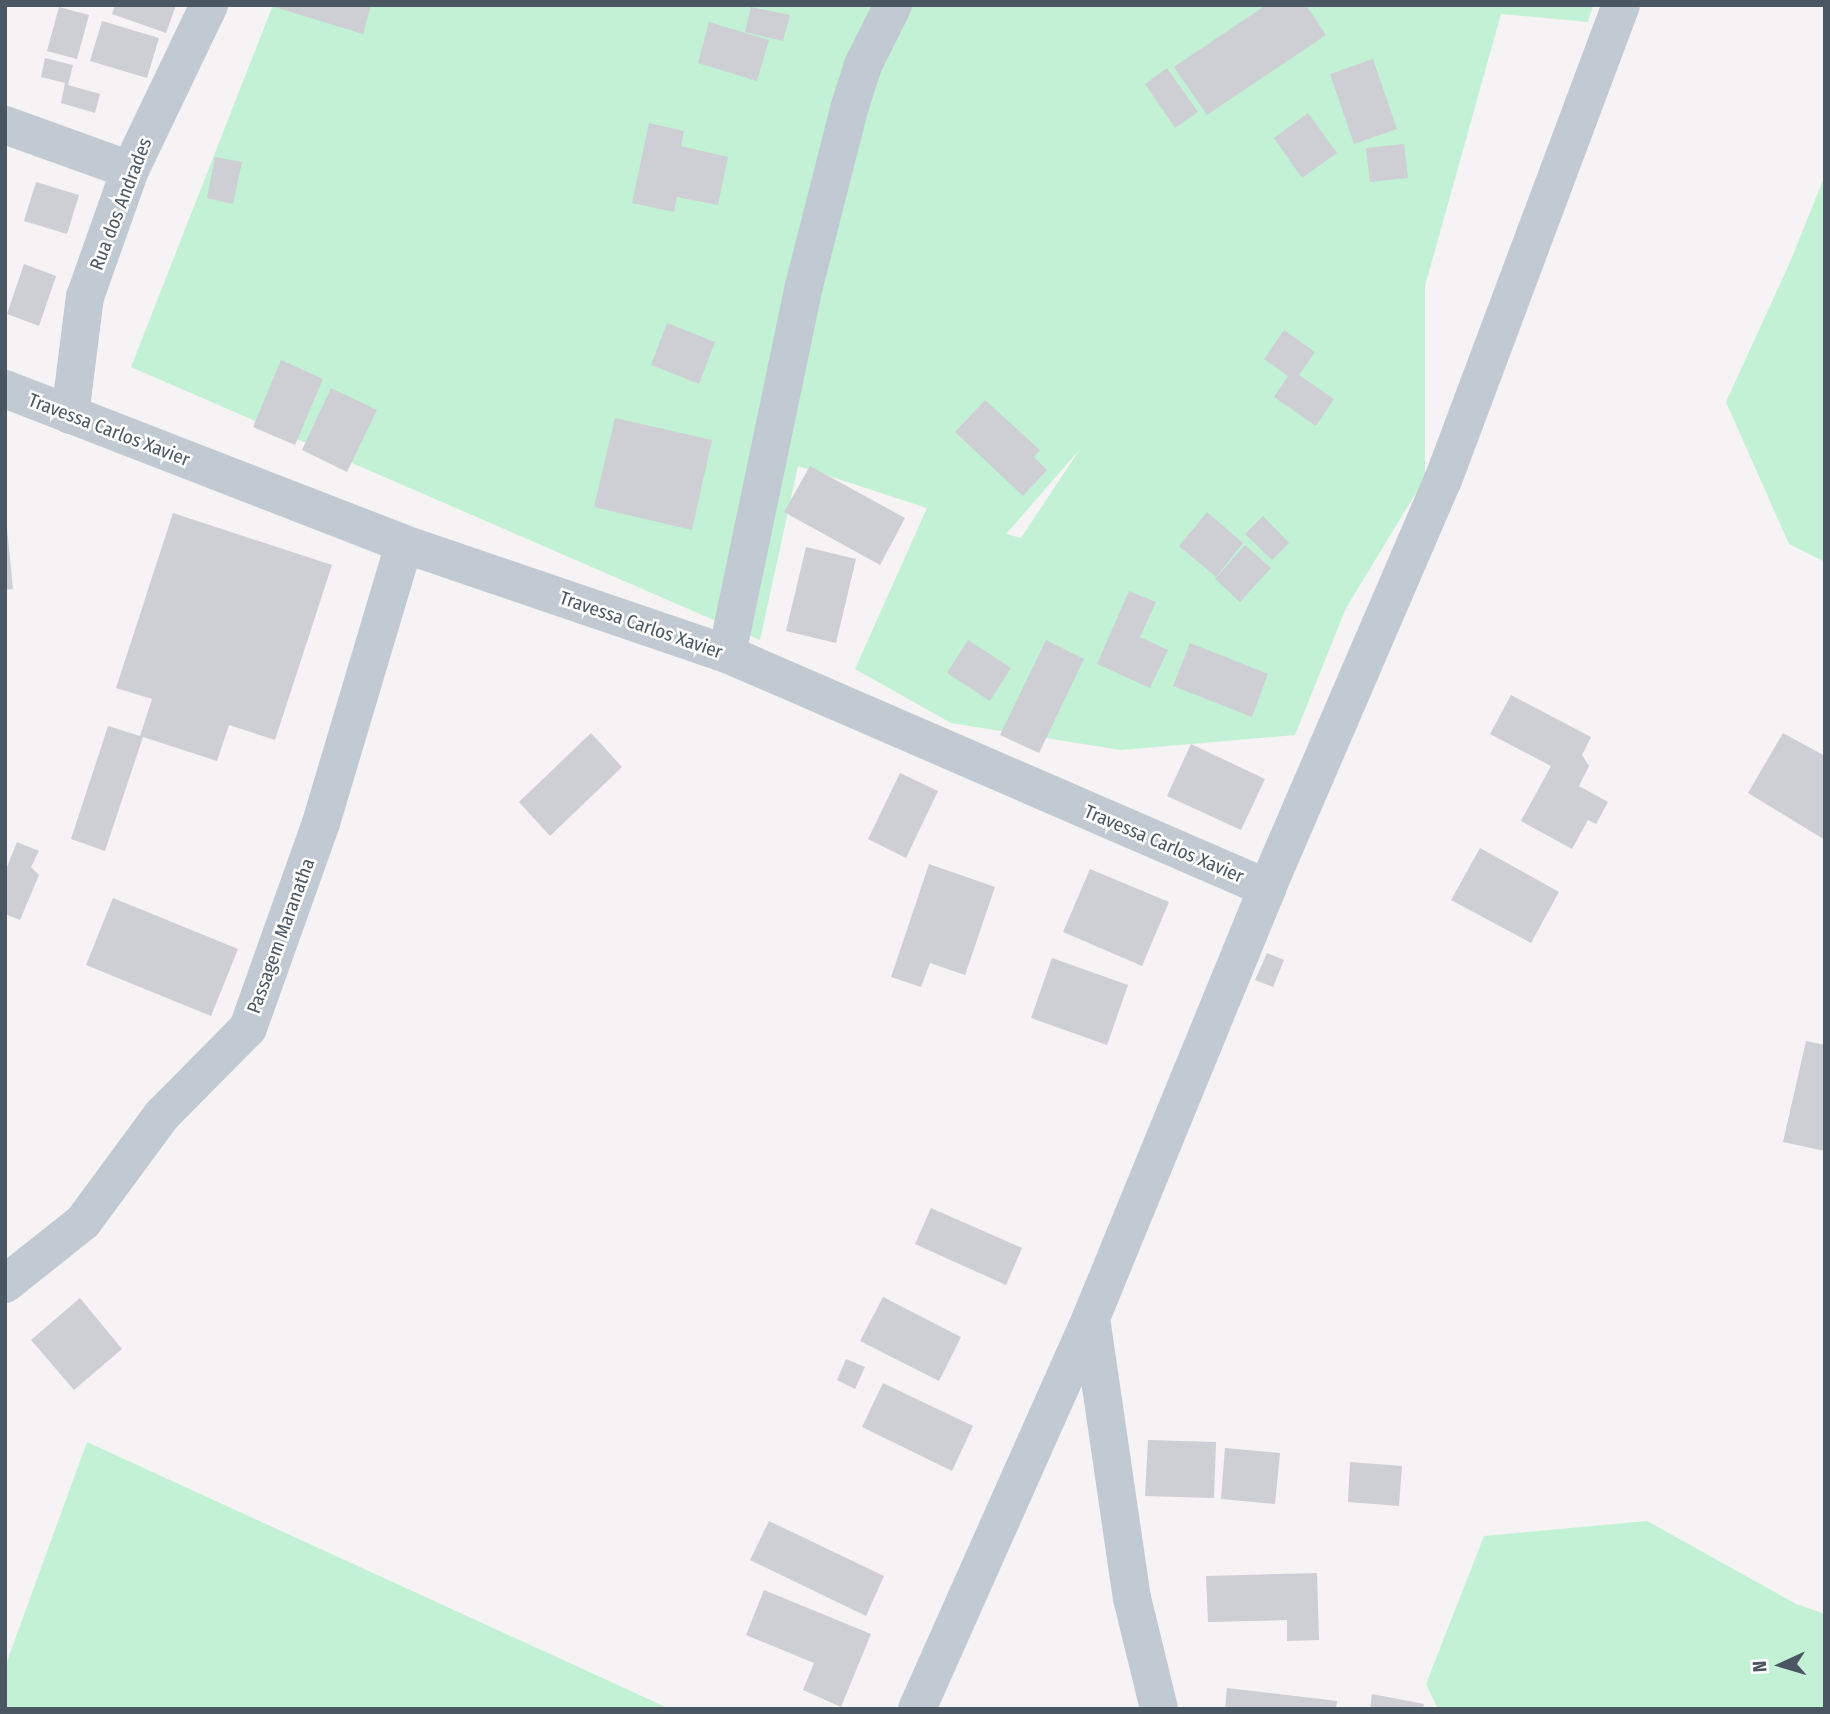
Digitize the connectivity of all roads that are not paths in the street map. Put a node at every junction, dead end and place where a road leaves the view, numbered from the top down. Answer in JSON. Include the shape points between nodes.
{"nodes":[{"id":1,"x":209,"y":5,"type":"edge"},
{"id":2,"x":893,"y":5,"type":"edge"},
{"id":3,"x":1621,"y":5,"type":"edge"},
{"id":4,"x":5,"y":125,"type":"edge"},
{"id":5,"x":130,"y":170,"type":"junction"},
{"id":6,"x":5,"y":389,"type":"edge"},
{"id":7,"x":70,"y":415,"type":"junction"},
{"id":8,"x":404,"y":544,"type":"junction"},
{"id":9,"x":727,"y":654,"type":"junction"},
{"id":10,"x":1267,"y":888,"type":"junction"},
{"id":11,"x":5,"y":1284,"type":"edge"},
{"id":12,"x":1091,"y":1318,"type":"junction"},
{"id":13,"x":917,"y":1709,"type":"edge"},
{"id":14,"x":1159,"y":1709,"type":"edge"}],
"edges":[{"from":1,"to":5,"type":"street","name":"Rua dos Andrades"},
{"from":2,"to":9,"type":"street","via":[[863,65],[850,106],[804,286]]},
{"from":3,"to":10,"type":"street","via":[[1443,480]]},
{"from":4,"to":5,"type":"street"},
{"from":5,"to":7,"type":"street","name":"Rua dos Andrades","via":[[85,297]]},
{"from":6,"to":7,"type":"street","name":"Travessa Carlos Xavier"},
{"from":7,"to":8,"type":"street","name":"Travessa Carlos Xavier"},
{"from":8,"to":9,"type":"street","name":"Travessa Carlos Xavier"},
{"from":8,"to":11,"type":"street","name":"Passagem Maranatha","via":[[321,823],[248,1028],[162,1115],[83,1222]]},
{"from":9,"to":10,"type":"street","name":"Travessa Carlos Xavier"},
{"from":10,"to":12,"type":"street"},
{"from":12,"to":13,"type":"street"},
{"from":12,"to":14,"type":"street","via":[[1132,1598]]}]}
